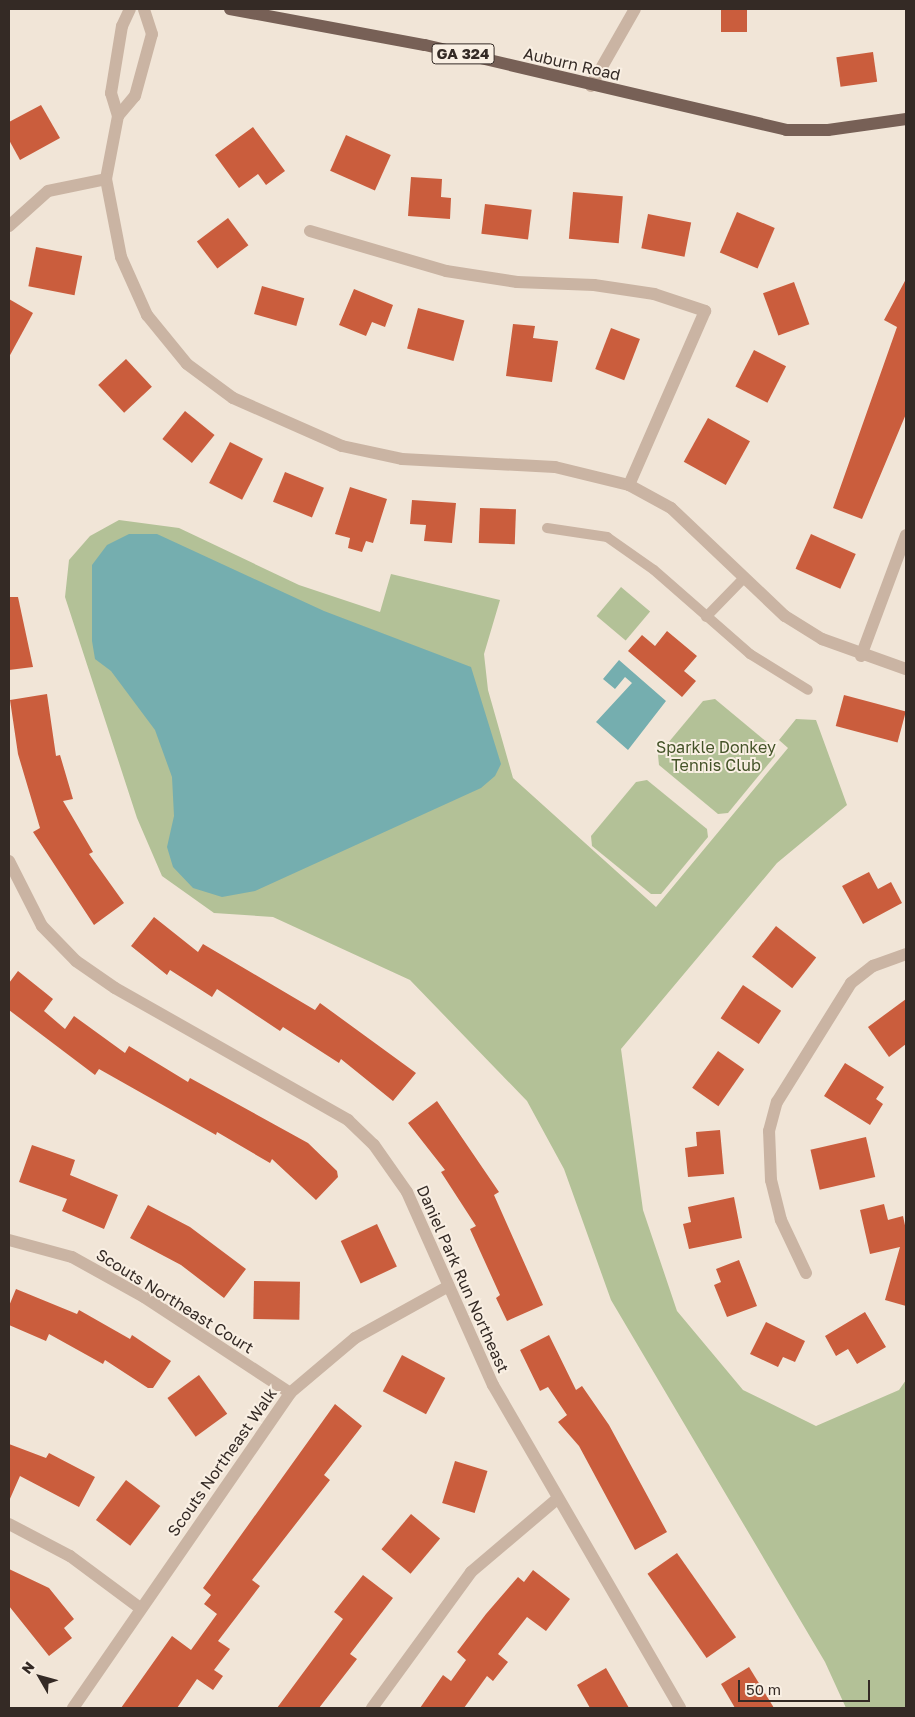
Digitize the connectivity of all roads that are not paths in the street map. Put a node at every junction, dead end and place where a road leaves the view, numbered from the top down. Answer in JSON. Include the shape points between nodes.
{"nodes":[{"id":1,"x":130,"y":9,"type":"edge"},
{"id":2,"x":144,"y":9,"type":"edge"},
{"id":3,"x":230,"y":9,"type":"edge"},
{"id":4,"x":635,"y":9,"type":"edge"},
{"id":5,"x":591,"y":86,"type":"junction"},
{"id":6,"x":118,"y":116,"type":"junction"},
{"id":7,"x":906,"y":120,"type":"edge"},
{"id":8,"x":106,"y":179,"type":"junction"},
{"id":9,"x":9,"y":226,"type":"edge"},
{"id":10,"x":310,"y":231,"type":"dead end"},
{"id":11,"x":629,"y":485,"type":"junction"},
{"id":12,"x":547,"y":528,"type":"dead end"},
{"id":13,"x":906,"y":535,"type":"edge"},
{"id":14,"x":744,"y":579,"type":"junction"},
{"id":15,"x":706,"y":617,"type":"junction"},
{"id":16,"x":861,"y":656,"type":"junction"},
{"id":17,"x":906,"y":669,"type":"edge"},
{"id":18,"x":808,"y":690,"type":"dead end"},
{"id":19,"x":9,"y":861,"type":"edge"},
{"id":20,"x":906,"y":954,"type":"edge"},
{"id":21,"x":9,"y":1240,"type":"edge"},
{"id":22,"x":806,"y":1273,"type":"dead end"},
{"id":23,"x":449,"y":1286,"type":"junction"},
{"id":24,"x":290,"y":1393,"type":"junction"},
{"id":25,"x":557,"y":1499,"type":"junction"},
{"id":26,"x":9,"y":1524,"type":"edge"},
{"id":27,"x":140,"y":1608,"type":"junction"},
{"id":28,"x":73,"y":1708,"type":"edge"},
{"id":29,"x":372,"y":1708,"type":"edge"},
{"id":30,"x":680,"y":1708,"type":"edge"}],
"edges":[{"from":1,"to":6,"type":"street","via":[[122,26],[111,93]]},
{"from":2,"to":6,"type":"street","via":[[152,34],[134,96]]},
{"from":3,"to":5,"type":"main road","name":"Auburn Road","number":"GA 324","via":[[426,45]]},
{"from":4,"to":5,"type":"street"},
{"from":5,"to":7,"type":"main road","name":"Auburn Road","number":"GA 324","via":[[786,130],[828,130]]},
{"from":6,"to":8,"type":"street"},
{"from":8,"to":9,"type":"street","via":[[48,191]]},
{"from":8,"to":11,"type":"street","via":[[121,257],[146,315],[187,364],[233,398],[342,446],[402,459],[555,467]]},
{"from":10,"to":11,"type":"street","via":[[446,271],[516,282],[594,285],[654,294],[705,311]]},
{"from":11,"to":14,"type":"street","via":[[671,508]]},
{"from":12,"to":15,"type":"lane","via":[[607,537],[654,570]]},
{"from":13,"to":16,"type":"street"},
{"from":14,"to":15,"type":"lane"},
{"from":14,"to":16,"type":"street","via":[[785,616]]},
{"from":15,"to":18,"type":"lane","via":[[750,654]]},
{"from":16,"to":17,"type":"street"},
{"from":19,"to":23,"type":"street","name":"Daniel Park Run Northeast","via":[[42,926],[76,961],[355,1126],[374,1145],[407,1192]]},
{"from":20,"to":22,"type":"street","via":[[873,966],[851,983],[777,1102],[769,1131],[771,1180],[781,1220]]},
{"from":21,"to":24,"type":"street","name":"Scouts Northeast Court","via":[[72,1257],[144,1297]]},
{"from":23,"to":24,"type":"street","name":"Scouts Northeast Walk","via":[[355,1338]]},
{"from":23,"to":25,"type":"street","name":"Daniel Park Run Northeast","via":[[493,1385]]},
{"from":24,"to":27,"type":"street","name":"Scouts Northeast Walk"},
{"from":25,"to":29,"type":"street","via":[[471,1572]]},
{"from":25,"to":30,"type":"street","name":"Daniel Park Run Northeast"},
{"from":26,"to":27,"type":"street","via":[[70,1556]]},
{"from":27,"to":28,"type":"street","name":"Scouts Northeast Walk"}]}
